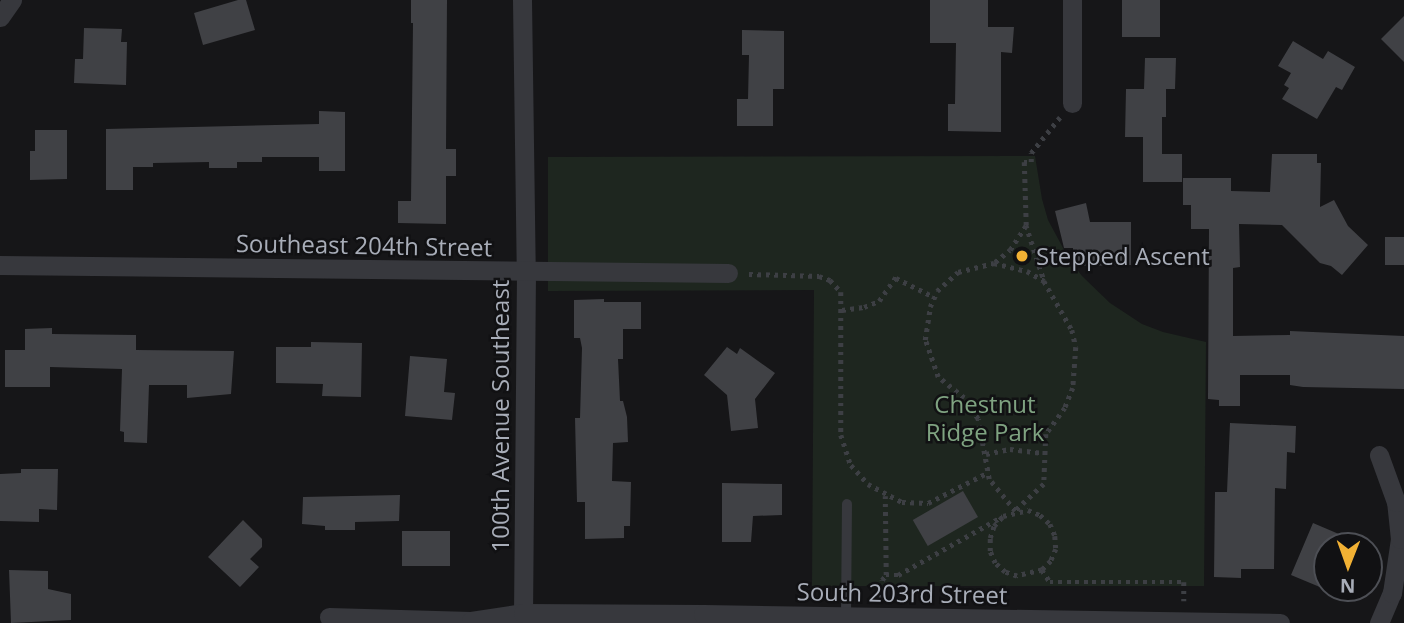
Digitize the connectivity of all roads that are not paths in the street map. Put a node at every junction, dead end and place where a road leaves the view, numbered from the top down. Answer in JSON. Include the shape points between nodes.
{"nodes":[{"id":1,"x":12,"y":0,"type":"edge"},
{"id":2,"x":522,"y":0,"type":"edge"},
{"id":3,"x":1072,"y":0,"type":"edge"},
{"id":4,"x":0,"y":17,"type":"edge"},
{"id":5,"x":1072,"y":103,"type":"road end"},
{"id":6,"x":0,"y":265,"type":"edge"},
{"id":7,"x":526,"y":272,"type":"junction"},
{"id":8,"x":728,"y":273,"type":"road end"},
{"id":9,"x":1380,"y":455,"type":"dead end"},
{"id":10,"x":847,"y":504,"type":"dead end"},
{"id":11,"x":329,"y":617,"type":"dead end"},
{"id":12,"x":846,"y":617,"type":"junction"},
{"id":13,"x":523,"y":618,"type":"edge"},
{"id":14,"x":1280,"y":623,"type":"edge"},
{"id":15,"x":1379,"y":623,"type":"edge"}],
"edges":[{"from":1,"to":4,"type":"street"},
{"from":2,"to":7,"type":"street","name":"100th Avenue Southeast"},
{"from":3,"to":5,"type":"street"},
{"from":6,"to":7,"type":"street","name":"Southeast 204th Street"},
{"from":7,"to":8,"type":"street","name":"Southeast 204th Street"},
{"from":7,"to":13,"type":"street","name":"100th Avenue Southeast"},
{"from":9,"to":15,"type":"street","via":[[1396,502],[1400,539],[1392,593]]},
{"from":10,"to":12,"type":"lane"},
{"from":11,"to":13,"type":"street","name":"South 203rd Street"},
{"from":12,"to":13,"type":"street","name":"South 203rd Street"},
{"from":12,"to":14,"type":"street","name":"South 203rd Street"}]}
